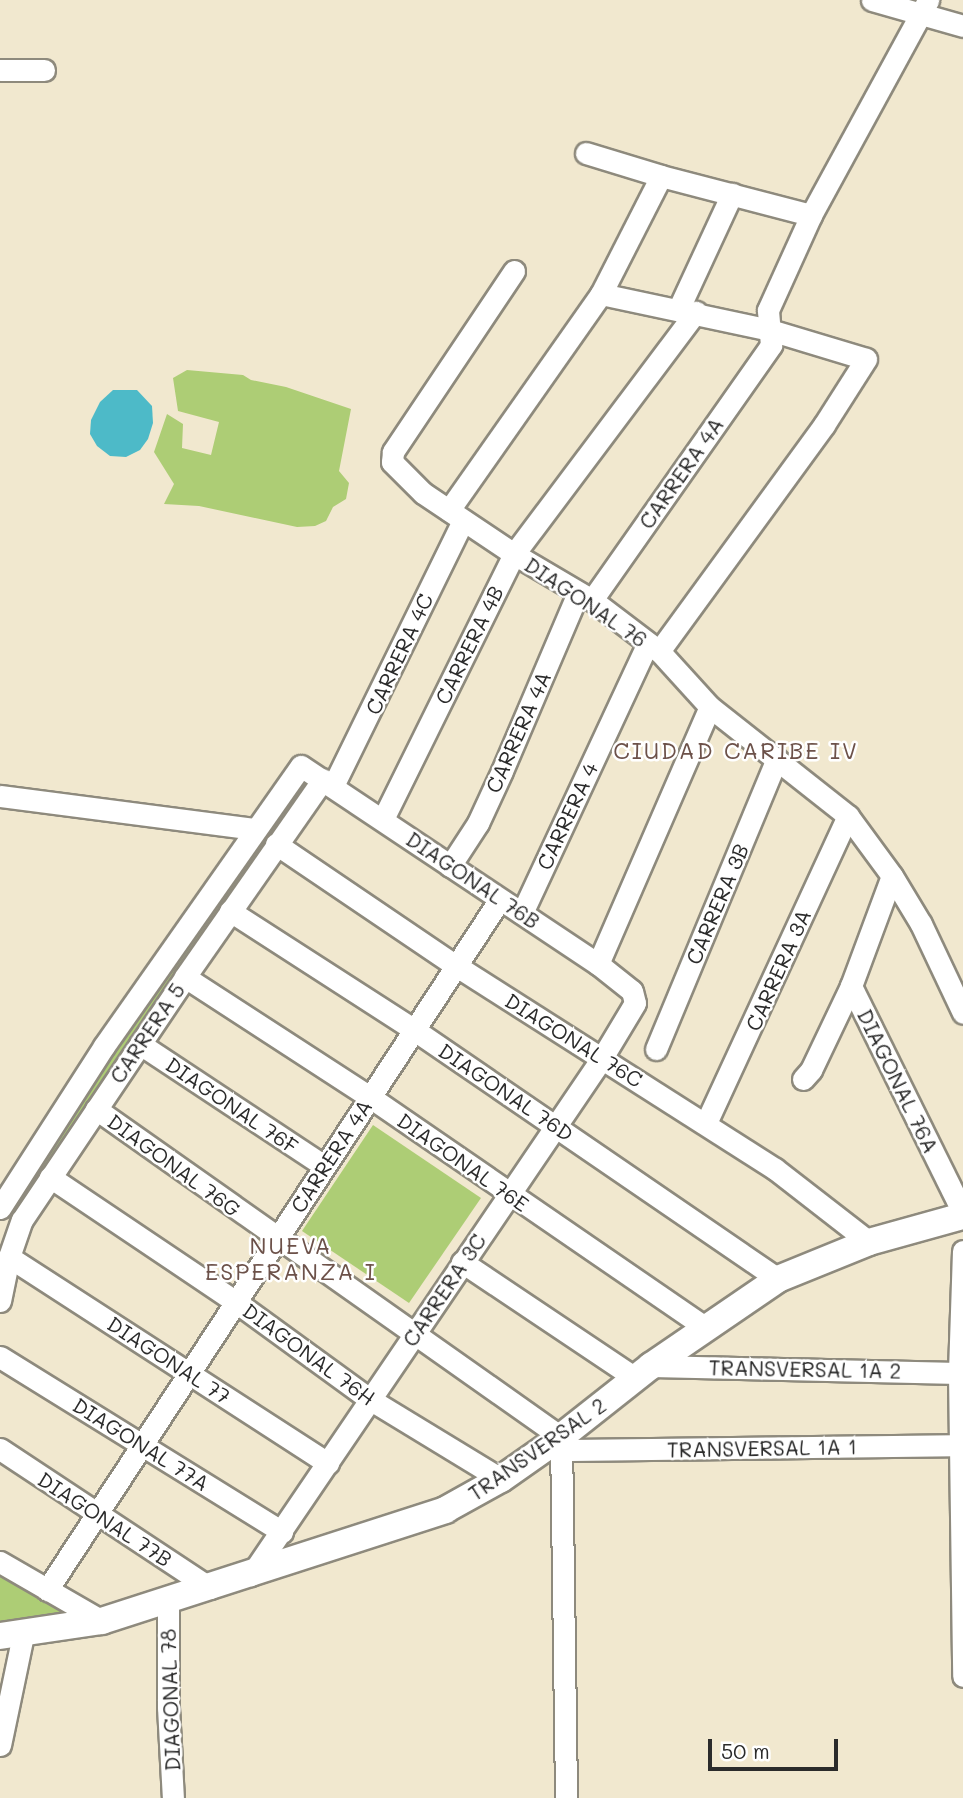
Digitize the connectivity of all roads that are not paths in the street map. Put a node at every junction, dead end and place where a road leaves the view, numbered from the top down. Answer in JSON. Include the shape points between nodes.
{"nodes":[{"id":1,"x":872,"y":0,"type":"edge"},
{"id":2,"x":924,"y":8,"type":"edge"},
{"id":3,"x":963,"y":26,"type":"edge"},
{"id":4,"x":0,"y":70,"type":"edge"},
{"id":5,"x":44,"y":70,"type":"dead end"},
{"id":6,"x":586,"y":153,"type":"dead end"},
{"id":7,"x":662,"y":176,"type":"junction"},
{"id":8,"x":732,"y":194,"type":"junction"},
{"id":9,"x":811,"y":215,"type":"junction"},
{"id":10,"x":514,"y":271,"type":"dead end"},
{"id":11,"x":601,"y":294,"type":"junction"},
{"id":12,"x":687,"y":310,"type":"junction"},
{"id":13,"x":771,"y":337,"type":"junction"},
{"id":14,"x":456,"y":515,"type":"junction"},
{"id":15,"x":514,"y":554,"type":"junction"},
{"id":16,"x":585,"y":597,"type":"junction"},
{"id":17,"x":654,"y":647,"type":"junction"},
{"id":18,"x":710,"y":707,"type":"junction"},
{"id":19,"x":777,"y":759,"type":"junction"},
{"id":20,"x":300,"y":766,"type":"joint"},
{"id":21,"x":328,"y":783,"type":"junction"},
{"id":22,"x":0,"y":796,"type":"edge"},
{"id":23,"x":848,"y":816,"type":"junction"},
{"id":24,"x":383,"y":819,"type":"junction"},
{"id":25,"x":253,"y":829,"type":"junction"},
{"id":26,"x":276,"y":844,"type":"junction"},
{"id":27,"x":450,"y":866,"type":"junction"},
{"id":28,"x":892,"y":876,"type":"junction"},
{"id":29,"x":500,"y":899,"type":"junction"},
{"id":30,"x":230,"y":911,"type":"junction"},
{"id":31,"x":522,"y":913,"type":"junction"},
{"id":32,"x":598,"y":964,"type":"junction"},
{"id":33,"x":455,"y":965,"type":"junction"},
{"id":34,"x":185,"y":977,"type":"junction"},
{"id":35,"x":851,"y":986,"type":"junction"},
{"id":36,"x":635,"y":1003,"type":"joint"},
{"id":37,"x":963,"y":1013,"type":"edge"},
{"id":38,"x":413,"y":1029,"type":"junction"},
{"id":39,"x":140,"y":1044,"type":"junction"},
{"id":40,"x":656,"y":1048,"type":"dead end"},
{"id":41,"x":602,"y":1058,"type":"junction"},
{"id":42,"x":803,"y":1079,"type":"dead end"},
{"id":43,"x":370,"y":1097,"type":"junction"},
{"id":44,"x":96,"y":1109,"type":"junction"},
{"id":45,"x":706,"y":1123,"type":"junction"},
{"id":46,"x":554,"y":1126,"type":"junction"},
{"id":47,"x":324,"y":1166,"type":"junction"},
{"id":48,"x":50,"y":1177,"type":"junction"},
{"id":49,"x":509,"y":1194,"type":"junction"},
{"id":50,"x":0,"y":1208,"type":"edge"},
{"id":51,"x":963,"y":1214,"type":"edge"},
{"id":52,"x":8,"y":1232,"type":"edge"},
{"id":53,"x":278,"y":1240,"type":"junction"},
{"id":54,"x":869,"y":1242,"type":"junction"},
{"id":55,"x":963,"y":1251,"type":"edge"},
{"id":56,"x":9,"y":1257,"type":"junction"},
{"id":57,"x":462,"y":1262,"type":"junction"},
{"id":58,"x":778,"y":1279,"type":"junction"},
{"id":59,"x":0,"y":1301,"type":"edge"},
{"id":60,"x":236,"y":1301,"type":"junction"},
{"id":61,"x":705,"y":1327,"type":"junction"},
{"id":62,"x":416,"y":1333,"type":"junction"},
{"id":63,"x":0,"y":1357,"type":"edge"},
{"id":64,"x":961,"y":1364,"type":"edge"},
{"id":65,"x":643,"y":1371,"type":"junction"},
{"id":66,"x":190,"y":1373,"type":"junction"},
{"id":67,"x":371,"y":1400,"type":"junction"},
{"id":68,"x":561,"y":1443,"type":"junction"},
{"id":69,"x":144,"y":1446,"type":"junction"},
{"id":70,"x":962,"y":1446,"type":"edge"},
{"id":71,"x":0,"y":1449,"type":"edge"},
{"id":72,"x":328,"y":1463,"type":"junction"},
{"id":73,"x":501,"y":1479,"type":"junction"},
{"id":74,"x":97,"y":1515,"type":"junction"},
{"id":75,"x":282,"y":1532,"type":"junction"},
{"id":76,"x":962,"y":1539,"type":"edge"},
{"id":77,"x":0,"y":1562,"type":"edge"},
{"id":78,"x":251,"y":1575,"type":"junction"},
{"id":79,"x":210,"y":1588,"type":"junction"},
{"id":80,"x":47,"y":1590,"type":"junction"},
{"id":81,"x":168,"y":1602,"type":"junction"},
{"id":82,"x":102,"y":1621,"type":"junction"},
{"id":83,"x":11,"y":1636,"type":"edge"},
{"id":84,"x":963,"y":1676,"type":"edge"},
{"id":85,"x":0,"y":1745,"type":"edge"},
{"id":86,"x":173,"y":1798,"type":"edge"},
{"id":87,"x":566,"y":1798,"type":"edge"}],
"edges":[{"from":1,"to":2,"type":"street"},
{"from":2,"to":3,"type":"street"},
{"from":2,"to":9,"type":"street"},
{"from":4,"to":5,"type":"street"},
{"from":6,"to":7,"type":"street"},
{"from":7,"to":8,"type":"street"},
{"from":7,"to":11,"type":"street","name":"CARRERA 4C"},
{"from":8,"to":9,"type":"street"},
{"from":8,"to":12,"type":"street","name":"CARRERA 4B"},
{"from":9,"to":13,"type":"street","via":[[768,310]]},
{"from":10,"to":14,"type":"street","name":"DIAGONAL 76","via":[[391,457],[423,493]]},
{"from":11,"to":12,"type":"street"},
{"from":11,"to":14,"type":"street","name":"CARRERA 4C"},
{"from":12,"to":13,"type":"street"},
{"from":12,"to":15,"type":"street","name":"CARRERA 4B"},
{"from":13,"to":16,"type":"street","name":"CARRERA 4A"},
{"from":13,"to":17,"type":"street","name":"CARRERA 4","via":[[866,359],[824,425]]},
{"from":14,"to":15,"type":"street","name":"DIAGONAL 76"},
{"from":14,"to":21,"type":"street","name":"CARRERA 4C"},
{"from":15,"to":16,"type":"street","name":"DIAGONAL 76"},
{"from":15,"to":24,"type":"street","name":"CARRERA 4B"},
{"from":16,"to":17,"type":"street","name":"DIAGONAL 76"},
{"from":16,"to":27,"type":"street","name":"CARRERA 4A","via":[[478,823]]},
{"from":17,"to":18,"type":"street","name":"DIAGONAL 76"},
{"from":17,"to":31,"type":"street","name":"CARRERA 4"},
{"from":18,"to":19,"type":"street","name":"DIAGONAL 76"},
{"from":18,"to":32,"type":"street"},
{"from":19,"to":23,"type":"street","name":"DIAGONAL 76"},
{"from":19,"to":40,"type":"street","name":"CARRERA 3B"},
{"from":20,"to":21,"type":"street","name":"DIAGONAL 76B"},
{"from":20,"to":25,"type":"street","name":"CARRERA 5"},
{"from":21,"to":24,"type":"street","name":"DIAGONAL 76B"},
{"from":21,"to":26,"type":"street","name":"CARRERA 5"},
{"from":22,"to":25,"type":"street"},
{"from":23,"to":28,"type":"street","name":"DIAGONAL 76"},
{"from":23,"to":45,"type":"street","name":"CARRERA 3A"},
{"from":24,"to":27,"type":"street","name":"DIAGONAL 76B"},
{"from":25,"to":50,"type":"street","name":"CARRERA 5"},
{"from":26,"to":30,"type":"street","name":"CARRERA 5"},
{"from":26,"to":33,"type":"street","name":"DIAGONAL 76C"},
{"from":27,"to":29,"type":"street","name":"DIAGONAL 76B"},
{"from":28,"to":35,"type":"street"},
{"from":28,"to":37,"type":"street","name":"DIAGONAL 76"},
{"from":29,"to":31,"type":"street","name":"DIAGONAL 76B"},
{"from":29,"to":33,"type":"street","name":"CARRERA 4A"},
{"from":30,"to":34,"type":"street","name":"CARRERA 5"},
{"from":30,"to":38,"type":"street","name":"DIAGONAL 76D"},
{"from":31,"to":32,"type":"street","name":"DIAGONAL 76B"},
{"from":32,"to":36,"type":"street","name":"DIAGONAL 76B","via":[[628,986]]},
{"from":33,"to":38,"type":"street","name":"CARRERA 4A"},
{"from":33,"to":41,"type":"street","name":"DIAGONAL 76C"},
{"from":34,"to":39,"type":"street","name":"CARRERA 5"},
{"from":34,"to":43,"type":"street","name":"DIAGONAL 76E"},
{"from":35,"to":42,"type":"street"},
{"from":35,"to":51,"type":"street","name":"DIAGONAL 76A"},
{"from":36,"to":41,"type":"street","name":"CARRERA 3C"},
{"from":38,"to":43,"type":"street","name":"CARRERA 4A"},
{"from":38,"to":46,"type":"street","name":"DIAGONAL 76D"},
{"from":39,"to":44,"type":"street","name":"CARRERA 5"},
{"from":39,"to":47,"type":"street","name":"DIAGONAL 76F"},
{"from":41,"to":45,"type":"street","name":"DIAGONAL 76C"},
{"from":41,"to":46,"type":"street","name":"CARRERA 3C"},
{"from":43,"to":47,"type":"street","name":"CARRERA 4A"},
{"from":43,"to":49,"type":"street","name":"DIAGONAL 76E"},
{"from":44,"to":48,"type":"street","name":"CARRERA 5"},
{"from":44,"to":53,"type":"street","name":"DIAGONAL 76G"},
{"from":45,"to":54,"type":"street","name":"DIAGONAL 76C","via":[[804,1189]]},
{"from":46,"to":49,"type":"street","name":"CARRERA 3C"},
{"from":46,"to":58,"type":"street","name":"DIAGONAL 76D"},
{"from":47,"to":53,"type":"street","name":"CARRERA 4A"},
{"from":48,"to":52,"type":"street","name":"CARRERA 5"},
{"from":48,"to":60,"type":"street","name":"DIAGONAL 76H"},
{"from":49,"to":57,"type":"street","name":"CARRERA 3C"},
{"from":49,"to":61,"type":"street","name":"DIAGONAL 76E"},
{"from":51,"to":54,"type":"street","name":"TRANSVERSAL 2"},
{"from":52,"to":56,"type":"street","name":"CARRERA 5"},
{"from":53,"to":60,"type":"street","name":"CARRERA 4A"},
{"from":53,"to":62,"type":"street","name":"DIAGONAL 76G"},
{"from":54,"to":58,"type":"street","name":"TRANSVERSAL 2"},
{"from":55,"to":64,"type":"street"},
{"from":56,"to":59,"type":"street","name":"CARRERA 5"},
{"from":56,"to":66,"type":"street","name":"DIAGONAL 77"},
{"from":57,"to":62,"type":"street","name":"CARRERA 3C"},
{"from":57,"to":65,"type":"street"},
{"from":58,"to":61,"type":"street","name":"TRANSVERSAL 2"},
{"from":60,"to":66,"type":"street","name":"CARRERA 4A"},
{"from":60,"to":67,"type":"street","name":"DIAGONAL 76H"},
{"from":61,"to":65,"type":"street","name":"TRANSVERSAL 2"},
{"from":62,"to":67,"type":"street","name":"CARRERA 3C"},
{"from":62,"to":68,"type":"street","name":"DIAGONAL 76G"},
{"from":63,"to":69,"type":"street","name":"DIAGONAL 77A"},
{"from":64,"to":65,"type":"street","name":"TRANSVERSAL 1A 2"},
{"from":64,"to":70,"type":"street"},
{"from":65,"to":68,"type":"street","name":"TRANSVERSAL 2"},
{"from":66,"to":69,"type":"street","name":"CARRERA 4A"},
{"from":66,"to":72,"type":"street","name":"DIAGONAL 77"},
{"from":67,"to":72,"type":"street","name":"CARRERA 3C"},
{"from":67,"to":73,"type":"street","name":"DIAGONAL 76H"},
{"from":68,"to":70,"type":"street","name":"TRANSVERSAL 1A 1"},
{"from":68,"to":73,"type":"street","name":"TRANSVERSAL 2"},
{"from":68,"to":87,"type":"street"},
{"from":69,"to":74,"type":"street","name":"CARRERA 4A"},
{"from":69,"to":75,"type":"street","name":"DIAGONAL 77A"},
{"from":70,"to":76,"type":"street"},
{"from":71,"to":74,"type":"street","name":"DIAGONAL 77B"},
{"from":72,"to":75,"type":"street","name":"CARRERA 3C"},
{"from":73,"to":78,"type":"street","name":"TRANSVERSAL 2","via":[[445,1510]]},
{"from":74,"to":79,"type":"street","name":"DIAGONAL 77B"},
{"from":74,"to":80,"type":"street","name":"CARRERA 4A"},
{"from":75,"to":78,"type":"street","name":"CARRERA 3C"},
{"from":76,"to":84,"type":"street"},
{"from":77,"to":80,"type":"street"},
{"from":78,"to":79,"type":"street","name":"TRANSVERSAL 2"},
{"from":79,"to":81,"type":"street","name":"TRANSVERSAL 2"},
{"from":80,"to":82,"type":"street"},
{"from":81,"to":82,"type":"street","name":"TRANSVERSAL 2"},
{"from":81,"to":86,"type":"street","name":"DIAGONAL 78"},
{"from":82,"to":83,"type":"street","name":"TRANSVERSAL 2"},
{"from":83,"to":85,"type":"street"}]}
